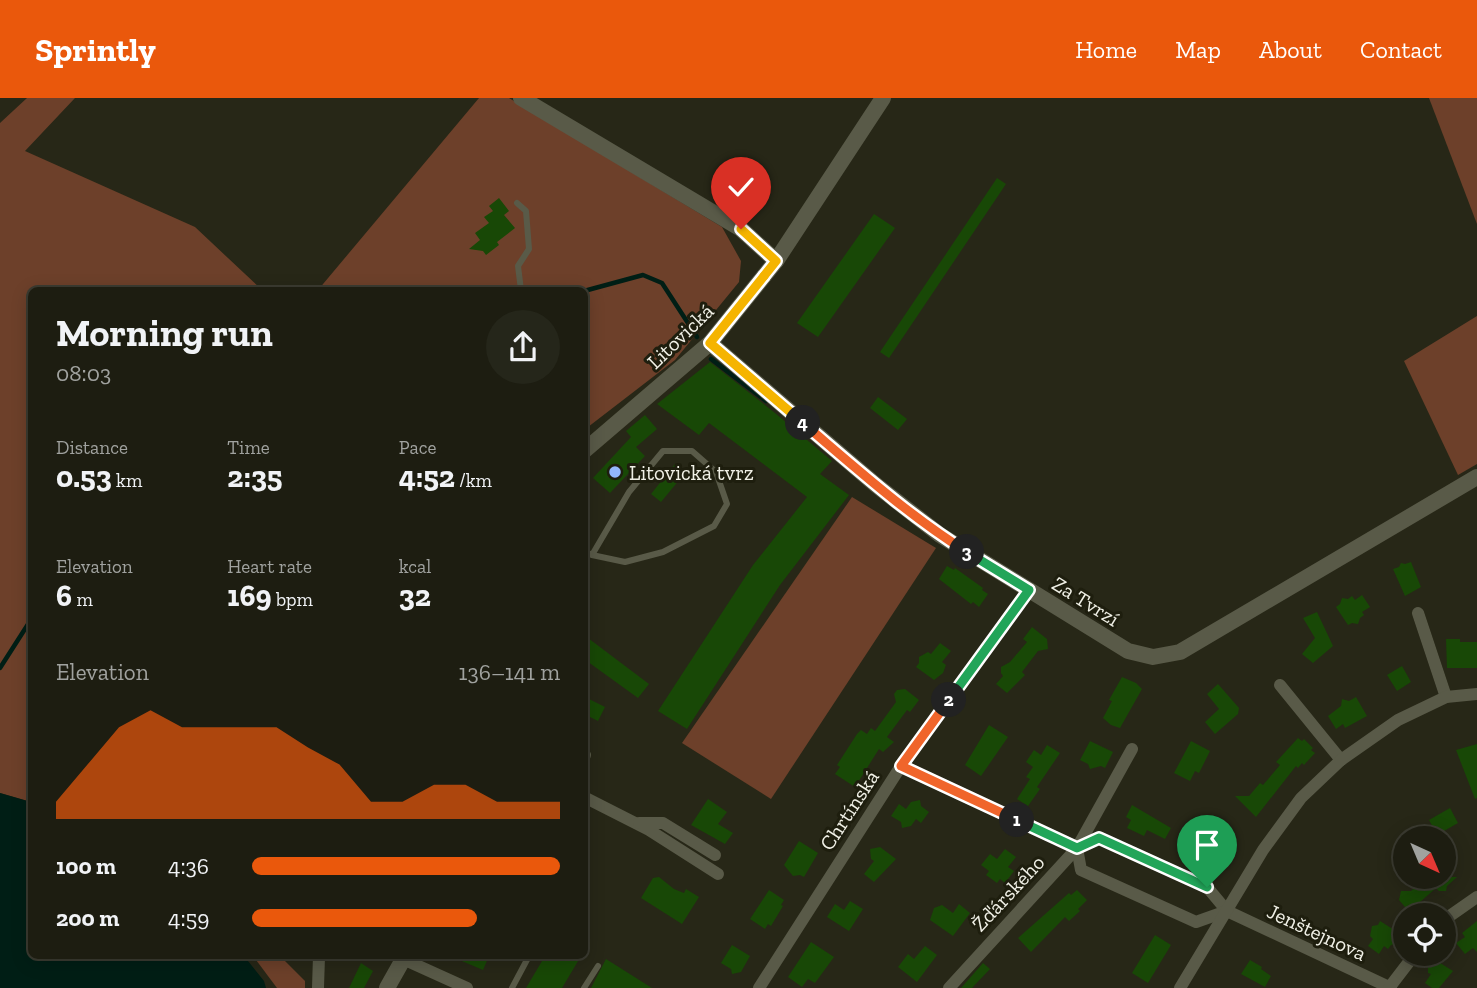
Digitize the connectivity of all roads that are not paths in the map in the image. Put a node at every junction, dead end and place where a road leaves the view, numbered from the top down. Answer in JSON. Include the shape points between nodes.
{"nodes":[{"id":1,"x":521,"y":98,"type":"edge"},
{"id":2,"x":883,"y":98,"type":"edge"},
{"id":3,"x":517,"y":203,"type":"dead end"},
{"id":4,"x":776,"y":261,"type":"junction"},
{"id":5,"x":521,"y":287,"type":"edge"},
{"id":6,"x":710,"y":343,"type":"junction"},
{"id":7,"x":588,"y":448,"type":"edge"},
{"id":8,"x":1477,"y":477,"type":"edge"},
{"id":9,"x":588,"y":553,"type":"edge"},
{"id":10,"x":592,"y":555,"type":"junction"},
{"id":11,"x":1029,"y":590,"type":"junction"},
{"id":12,"x":1418,"y":613,"type":"dead end"},
{"id":13,"x":1280,"y":685,"type":"dead end"},
{"id":14,"x":1477,"y":694,"type":"edge"},
{"id":15,"x":1446,"y":697,"type":"junction"},
{"id":16,"x":1132,"y":749,"type":"dead end"},
{"id":17,"x":1341,"y":760,"type":"junction"},
{"id":18,"x":901,"y":766,"type":"junction"},
{"id":19,"x":588,"y":799,"type":"edge"},
{"id":20,"x":635,"y":823,"type":"junction"},
{"id":21,"x":1077,"y":848,"type":"junction"},
{"id":22,"x":715,"y":855,"type":"dead end"},
{"id":23,"x":718,"y":874,"type":"dead end"},
{"id":24,"x":1477,"y":897,"type":"edge"},
{"id":25,"x":1227,"y":911,"type":"junction"},
{"id":26,"x":1456,"y":912,"type":"edge"},
{"id":27,"x":318,"y":959,"type":"edge"},
{"id":28,"x":403,"y":959,"type":"edge"},
{"id":29,"x":408,"y":959,"type":"edge"},
{"id":30,"x":527,"y":959,"type":"edge"},
{"id":31,"x":598,"y":966,"type":"dead end"},
{"id":32,"x":1406,"y":966,"type":"edge"},
{"id":33,"x":318,"y":988,"type":"edge"},
{"id":34,"x":387,"y":988,"type":"edge"},
{"id":35,"x":467,"y":988,"type":"edge"},
{"id":36,"x":512,"y":988,"type":"edge"},
{"id":37,"x":584,"y":988,"type":"edge"},
{"id":38,"x":759,"y":988,"type":"edge"},
{"id":39,"x":949,"y":988,"type":"edge"},
{"id":40,"x":1180,"y":988,"type":"edge"},
{"id":41,"x":1390,"y":988,"type":"edge"}],
"edges":[{"from":1,"to":4,"type":"street","via":[[741,229]]},
{"from":2,"to":4,"type":"street","name":"Litovická"},
{"from":3,"to":5,"type":"lane","via":[[526,211],[529,249],[518,266]]},
{"from":4,"to":6,"type":"street","name":"Litovická"},
{"from":6,"to":7,"type":"street","name":"Litovická"},
{"from":6,"to":11,"type":"street","name":"Za Tvrzí","via":[[929,527]]},
{"from":8,"to":11,"type":"street","name":"Za Tvrzí","via":[[1180,652],[1153,657],[1128,651]]},
{"from":9,"to":10,"type":"lane"},
{"from":10,"to":10,"type":"lane","via":[[625,562],[663,552],[714,526],[727,504],[716,472],[692,451],[663,451],[629,492]]},
{"from":11,"to":18,"type":"street","name":"Chrtínská"},
{"from":12,"to":15,"type":"street"},
{"from":13,"to":17,"type":"street"},
{"from":14,"to":15,"type":"street"},
{"from":15,"to":17,"type":"street","via":[[1398,720]]},
{"from":16,"to":21,"type":"street","name":"Žďárského"},
{"from":17,"to":25,"type":"street","via":[[1300,799]]},
{"from":18,"to":21,"type":"street"},
{"from":18,"to":38,"type":"street","name":"Chrtínská"},
{"from":19,"to":20,"type":"street"},
{"from":20,"to":22,"type":"street","via":[[663,823]]},
{"from":20,"to":23,"type":"street"},
{"from":21,"to":25,"type":"street","name":"Jenštejnova","via":[[1099,838],[1207,887]]},
{"from":21,"to":25,"type":"street","via":[[1081,870],[1196,922]]},
{"from":21,"to":39,"type":"street","name":"Žďárského"},
{"from":24,"to":26,"type":"street"},
{"from":25,"to":40,"type":"street"},
{"from":25,"to":41,"type":"street","name":"Jenštejnova"},
{"from":27,"to":33,"type":"street"},
{"from":28,"to":34,"type":"street"},
{"from":29,"to":35,"type":"street"},
{"from":30,"to":36,"type":"lane"},
{"from":31,"to":37,"type":"lane"},
{"from":32,"to":41,"type":"street"}]}
